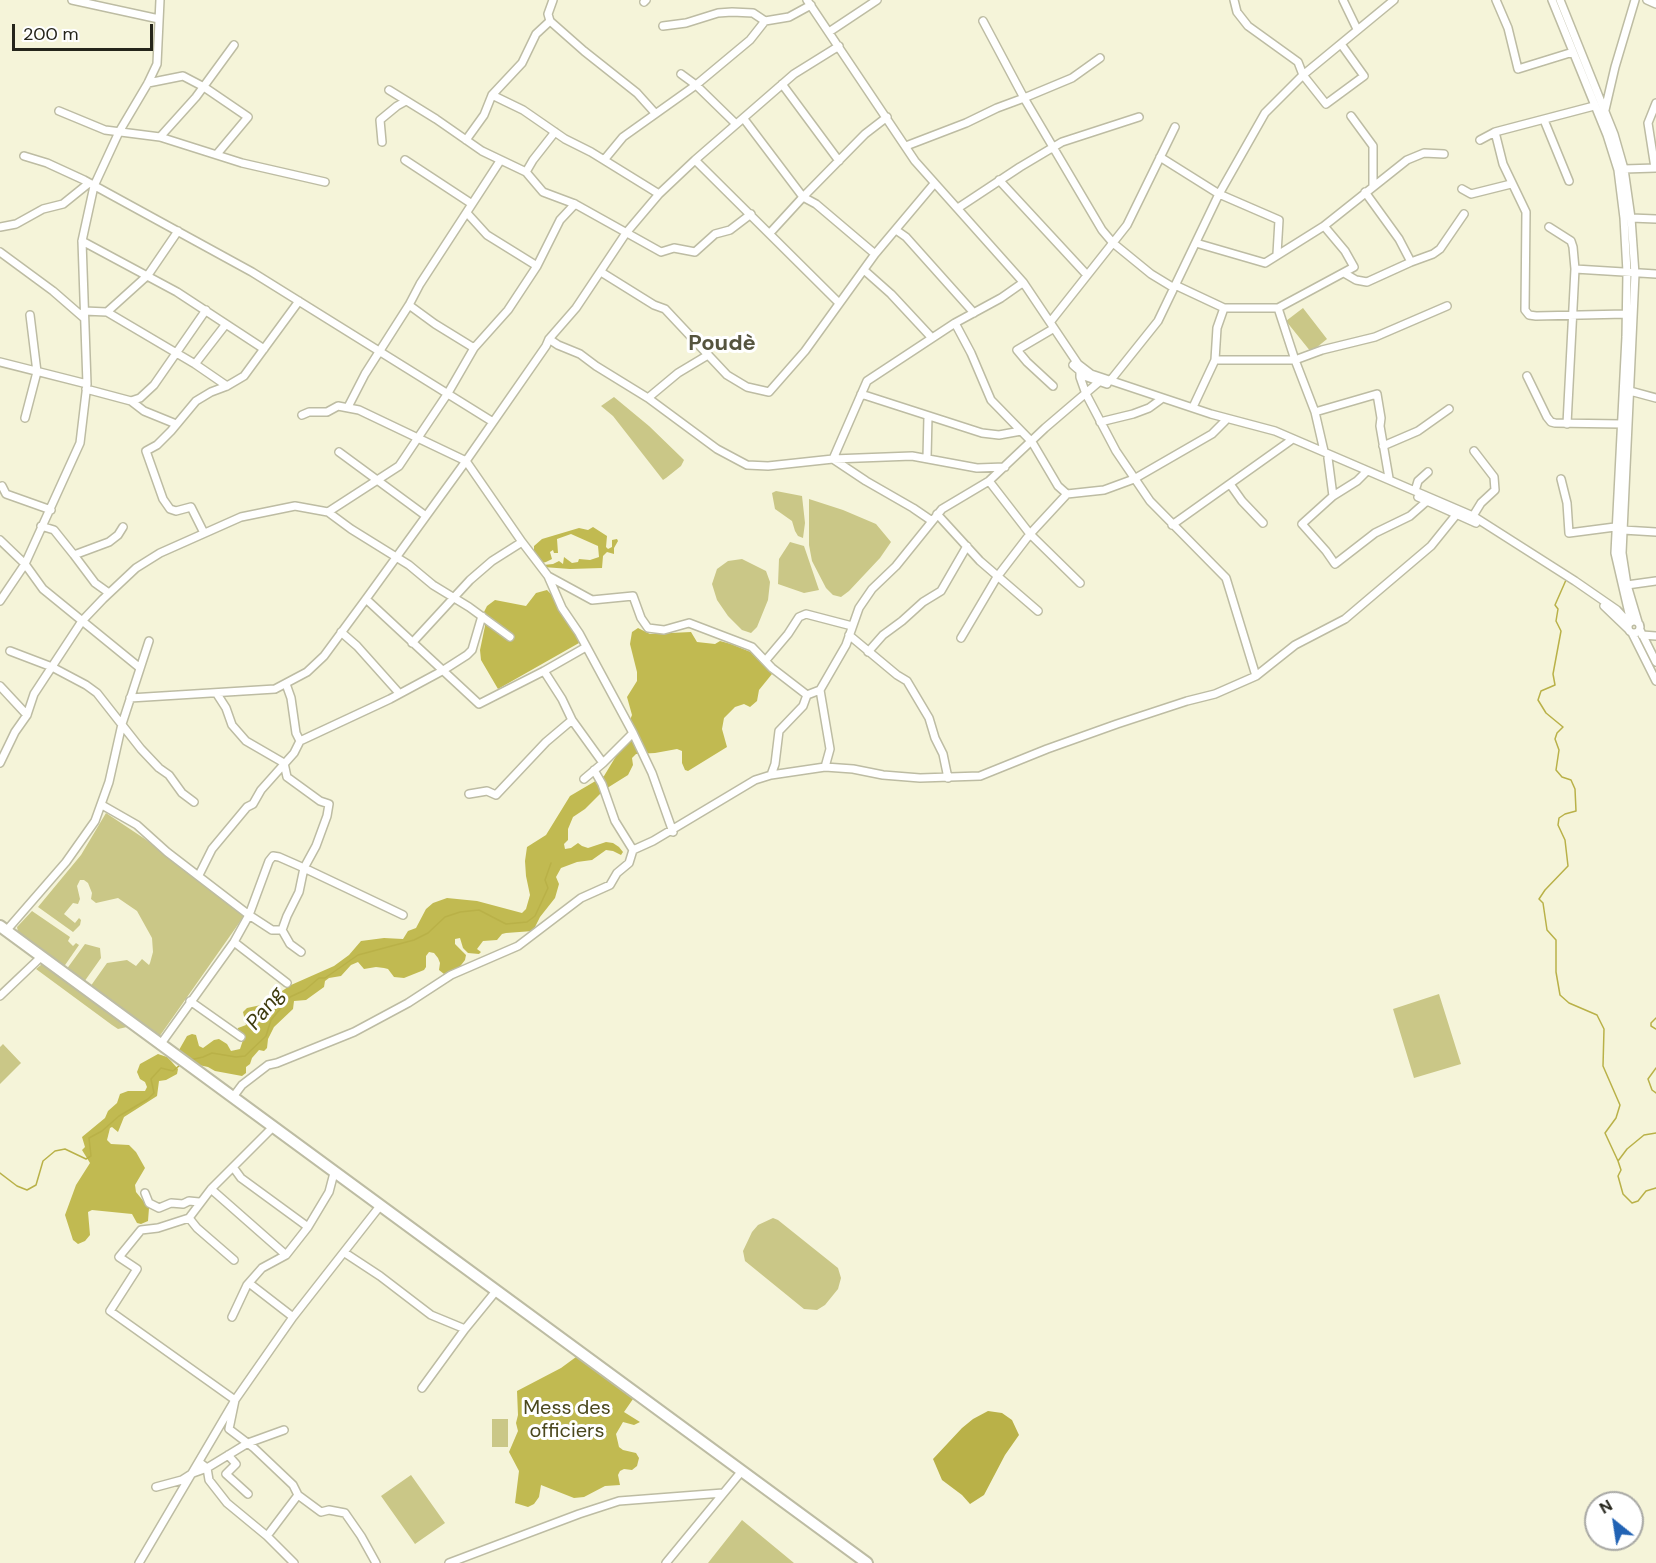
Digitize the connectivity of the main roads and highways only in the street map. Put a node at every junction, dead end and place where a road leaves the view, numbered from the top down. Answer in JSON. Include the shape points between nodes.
{"nodes":[{"id":1,"x":3,"y":929,"type":"edge"},
{"id":2,"x":867,"y":1563,"type":"edge"}],
"edges":[{"from":1,"to":2,"type":"highway"}]}
